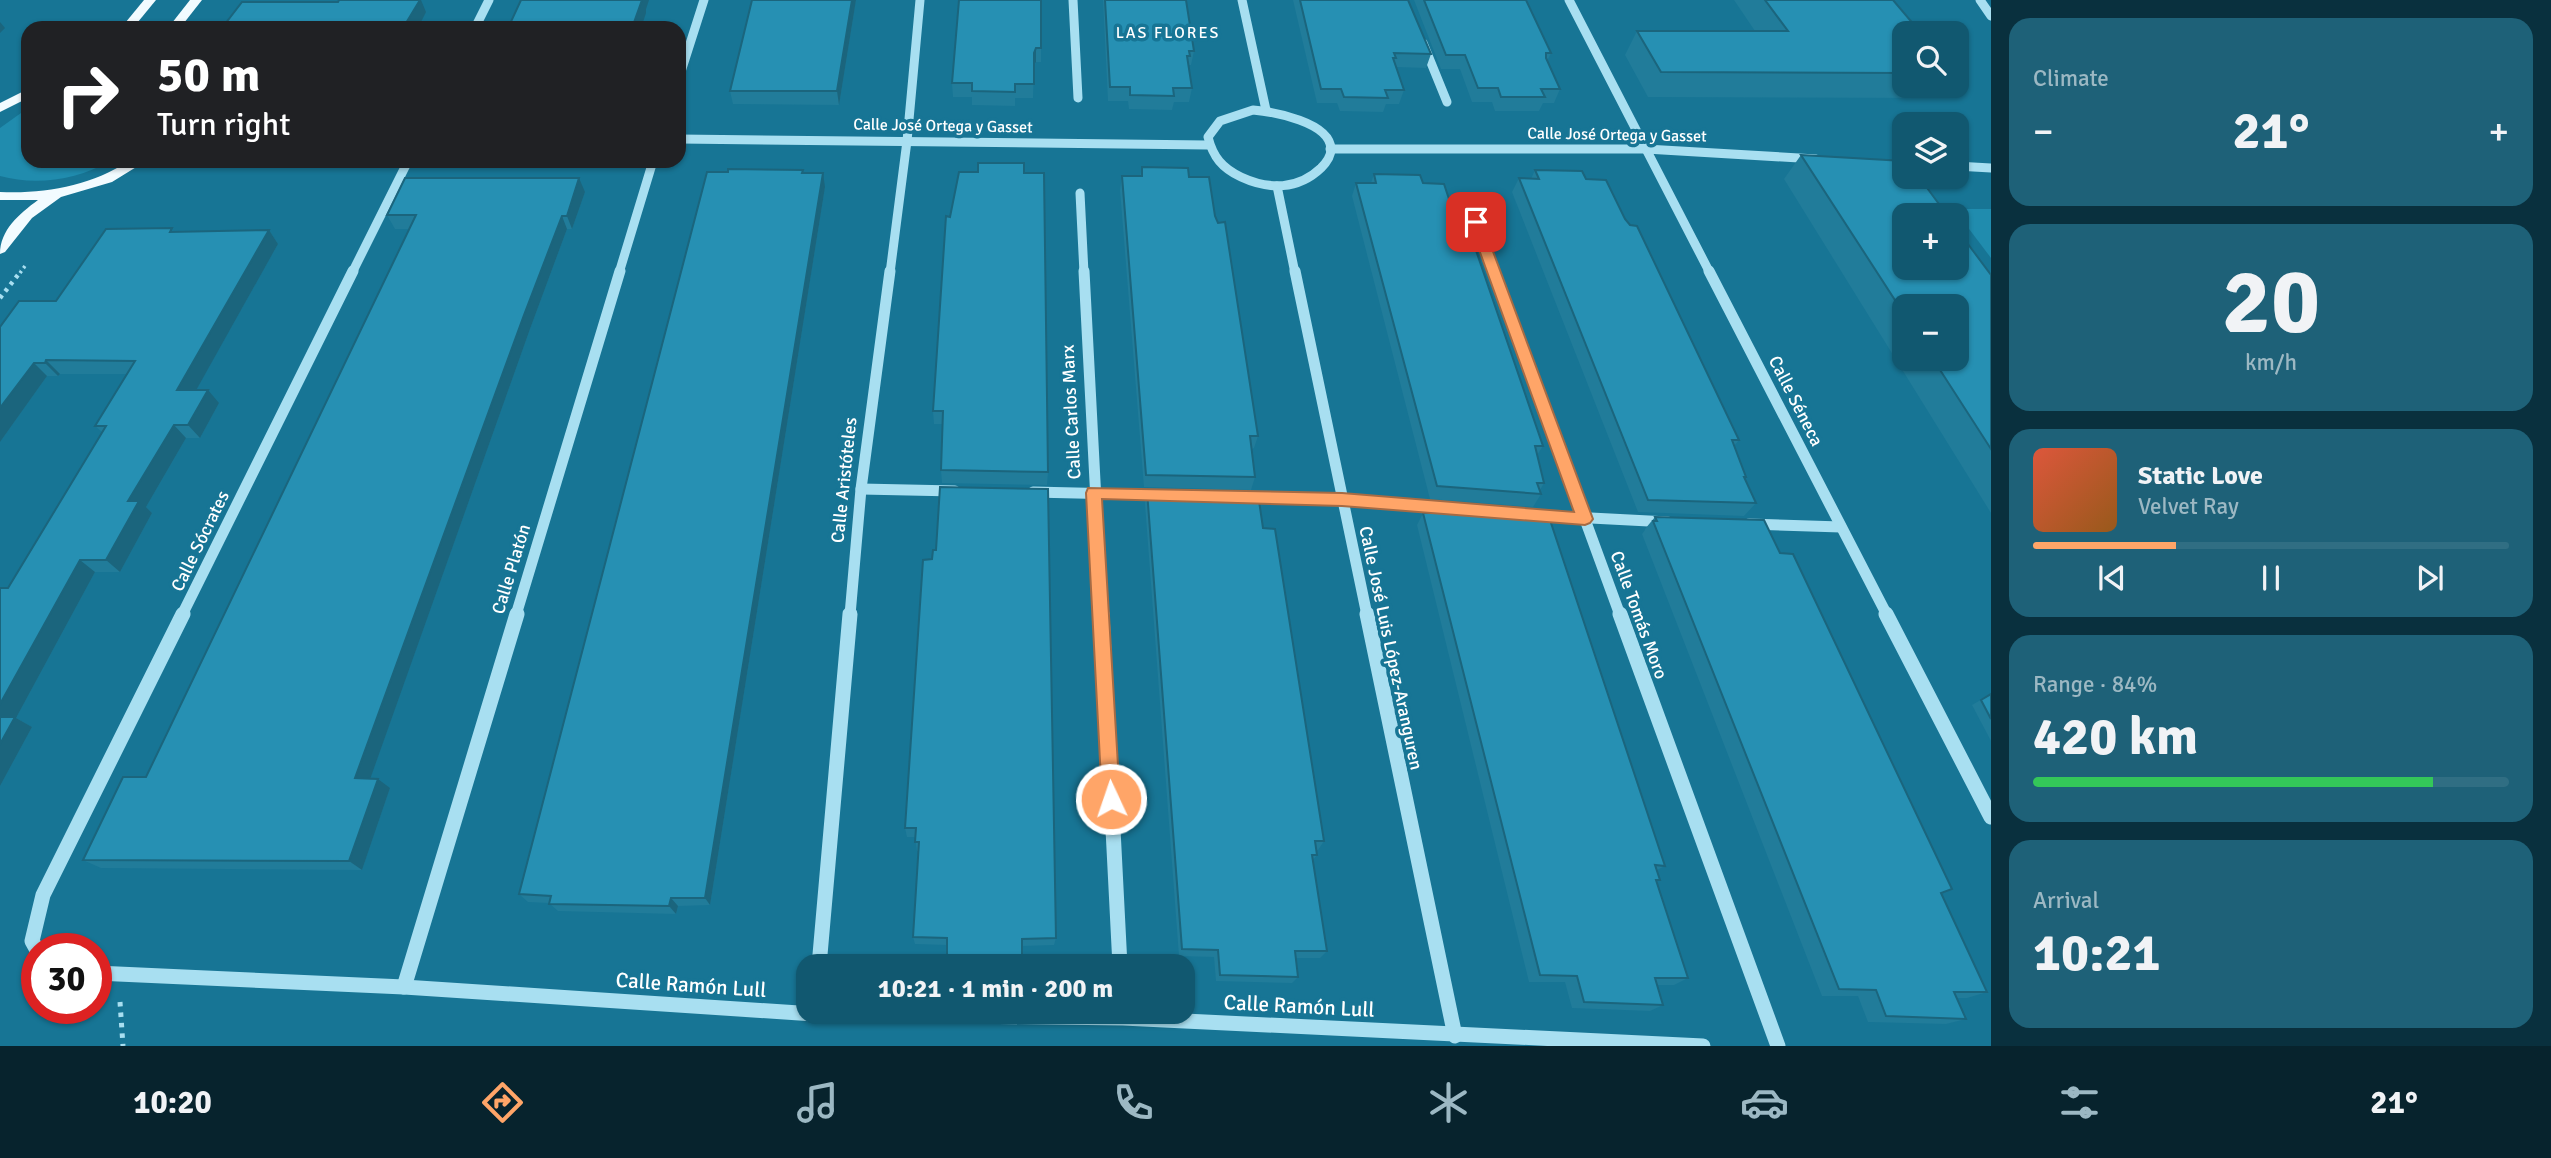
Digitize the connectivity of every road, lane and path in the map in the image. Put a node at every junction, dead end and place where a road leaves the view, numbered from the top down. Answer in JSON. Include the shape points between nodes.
{"nodes":[{"id":1,"x":150,"y":0,"type":"edge"},
{"id":2,"x":196,"y":0,"type":"edge"},
{"id":3,"x":489,"y":0,"type":"edge"},
{"id":4,"x":704,"y":0,"type":"edge"},
{"id":5,"x":920,"y":0,"type":"edge"},
{"id":6,"x":1073,"y":0,"type":"edge"},
{"id":7,"x":1242,"y":0,"type":"edge"},
{"id":8,"x":1569,"y":0,"type":"edge"},
{"id":9,"x":1980,"y":0,"type":"edge"},
{"id":10,"x":1991,"y":16,"type":"edge"},
{"id":11,"x":133,"y":21,"type":"edge"},
{"id":12,"x":180,"y":21,"type":"edge"},
{"id":13,"x":478,"y":21,"type":"edge"},
{"id":14,"x":1422,"y":38,"type":"edge"},
{"id":15,"x":686,"y":56,"type":"edge"},
{"id":16,"x":21,"y":97,"type":"edge"},
{"id":17,"x":1077,"y":99,"type":"dead end"},
{"id":18,"x":1447,"y":102,"type":"dead end"},
{"id":19,"x":0,"y":108,"type":"edge"},
{"id":20,"x":1266,"y":110,"type":"junction"},
{"id":21,"x":686,"y":139,"type":"edge"},
{"id":22,"x":908,"y":141,"type":"junction"},
{"id":23,"x":1207,"y":145,"type":"junction"},
{"id":24,"x":1330,"y":149,"type":"junction"},
{"id":25,"x":1646,"y":149,"type":"junction"},
{"id":26,"x":1823,"y":159,"type":"edge"},
{"id":27,"x":1969,"y":167,"type":"edge"},
{"id":28,"x":127,"y":168,"type":"edge"},
{"id":29,"x":405,"y":168,"type":"edge"},
{"id":30,"x":651,"y":168,"type":"edge"},
{"id":31,"x":1991,"y":168,"type":"edge"},
{"id":32,"x":1277,"y":186,"type":"junction"},
{"id":33,"x":1080,"y":193,"type":"dead end"},
{"id":34,"x":56,"y":194,"type":"junction"},
{"id":35,"x":0,"y":196,"type":"edge"},
{"id":36,"x":1467,"y":197,"type":"dead end"},
{"id":37,"x":0,"y":249,"type":"edge"},
{"id":38,"x":30,"y":259,"type":"dead end"},
{"id":39,"x":0,"y":298,"type":"edge"},
{"id":40,"x":861,"y":489,"type":"junction"},
{"id":41,"x":971,"y":491,"type":"edge"},
{"id":42,"x":1026,"y":492,"type":"edge"},
{"id":43,"x":1094,"y":493,"type":"junction"},
{"id":44,"x":1177,"y":495,"type":"edge"},
{"id":45,"x":1231,"y":496,"type":"edge"},
{"id":46,"x":1342,"y":500,"type":"junction"},
{"id":47,"x":1463,"y":509,"type":"edge"},
{"id":48,"x":1517,"y":513,"type":"edge"},
{"id":49,"x":1585,"y":519,"type":"junction"},
{"id":50,"x":1679,"y":522,"type":"edge"},
{"id":51,"x":1733,"y":524,"type":"edge"},
{"id":52,"x":1841,"y":527,"type":"junction"},
{"id":53,"x":1991,"y":817,"type":"edge"},
{"id":54,"x":36,"y":933,"type":"edge"},
{"id":55,"x":819,"y":954,"type":"edge"},
{"id":56,"x":1119,"y":954,"type":"edge"},
{"id":57,"x":112,"y":974,"type":"edge"},
{"id":58,"x":118,"y":974,"type":"junction"},
{"id":59,"x":404,"y":987,"type":"junction"},
{"id":60,"x":796,"y":1012,"type":"edge"},
{"id":61,"x":1195,"y":1020,"type":"edge"},
{"id":62,"x":1455,"y":1036,"type":"junction"},
{"id":63,"x":123,"y":1046,"type":"edge"},
{"id":64,"x":1703,"y":1046,"type":"edge"},
{"id":65,"x":1778,"y":1046,"type":"edge"}],
"edges":[{"from":1,"to":11,"type":"main road"},
{"from":2,"to":12,"type":"main road"},
{"from":3,"to":13,"type":"street"},
{"from":4,"to":15,"type":"street"},
{"from":5,"to":22,"type":"street","name":"Calle Aristóteles"},
{"from":6,"to":17,"type":"street"},
{"from":7,"to":20,"type":"street"},
{"from":8,"to":25,"type":"street","name":"Calle Séneca"},
{"from":9,"to":10,"type":"street"},
{"from":14,"to":18,"type":"street"},
{"from":16,"to":19,"type":"main road"},
{"from":20,"to":23,"type":"street","via":[[1222,119],[1211,130]]},
{"from":20,"to":24,"type":"street","via":[[1297,117],[1320,131]]},
{"from":21,"to":22,"type":"street","name":"Calle José Ortega y Gasset"},
{"from":22,"to":23,"type":"street","name":"Calle José Ortega y Gasset"},
{"from":22,"to":40,"type":"street","name":"Calle Aristóteles"},
{"from":23,"to":32,"type":"street","via":[[1220,167],[1237,177]]},
{"from":24,"to":25,"type":"street","name":"Calle José Ortega y Gasset"},
{"from":24,"to":32,"type":"street","via":[[1320,173]]},
{"from":25,"to":26,"type":"street","name":"Calle José Ortega y Gasset"},
{"from":25,"to":52,"type":"street","name":"Calle Séneca"},
{"from":27,"to":31,"type":"street"},
{"from":28,"to":34,"type":"main road"},
{"from":29,"to":54,"type":"street","name":"Calle Sócrates","via":[[43,895]]},
{"from":30,"to":59,"type":"street","name":"Calle Platón"},
{"from":32,"to":46,"type":"street","name":"Calle José Luis López-Aranguren"},
{"from":33,"to":43,"type":"street","name":"Calle Carlos Marx"},
{"from":34,"to":35,"type":"main road"},
{"from":34,"to":37,"type":"main road","via":[[27,215]]},
{"from":36,"to":49,"type":"street","name":"Calle Tomás Moro"},
{"from":38,"to":39,"type":"path"},
{"from":40,"to":41,"type":"street"},
{"from":40,"to":55,"type":"street","name":"Calle Aristóteles"},
{"from":42,"to":43,"type":"street"},
{"from":43,"to":44,"type":"street"},
{"from":43,"to":56,"type":"street","name":"Calle Carlos Marx"},
{"from":45,"to":46,"type":"street"},
{"from":46,"to":47,"type":"street"},
{"from":46,"to":62,"type":"street","name":"Calle José Luis López-Aranguren"},
{"from":48,"to":49,"type":"street"},
{"from":49,"to":50,"type":"street"},
{"from":49,"to":65,"type":"street","name":"Calle Tomás Moro"},
{"from":51,"to":52,"type":"street"},
{"from":52,"to":53,"type":"street","name":"Calle Séneca"},
{"from":57,"to":58,"type":"street","name":"Calle Ramón Lull"},
{"from":58,"to":59,"type":"street","name":"Calle Ramón Lull"},
{"from":58,"to":63,"type":"path"},
{"from":59,"to":60,"type":"street","name":"Calle Ramón Lull"},
{"from":61,"to":62,"type":"street","name":"Calle Ramón Lull"},
{"from":62,"to":64,"type":"street","name":"Calle Ramón Lull"}]}
